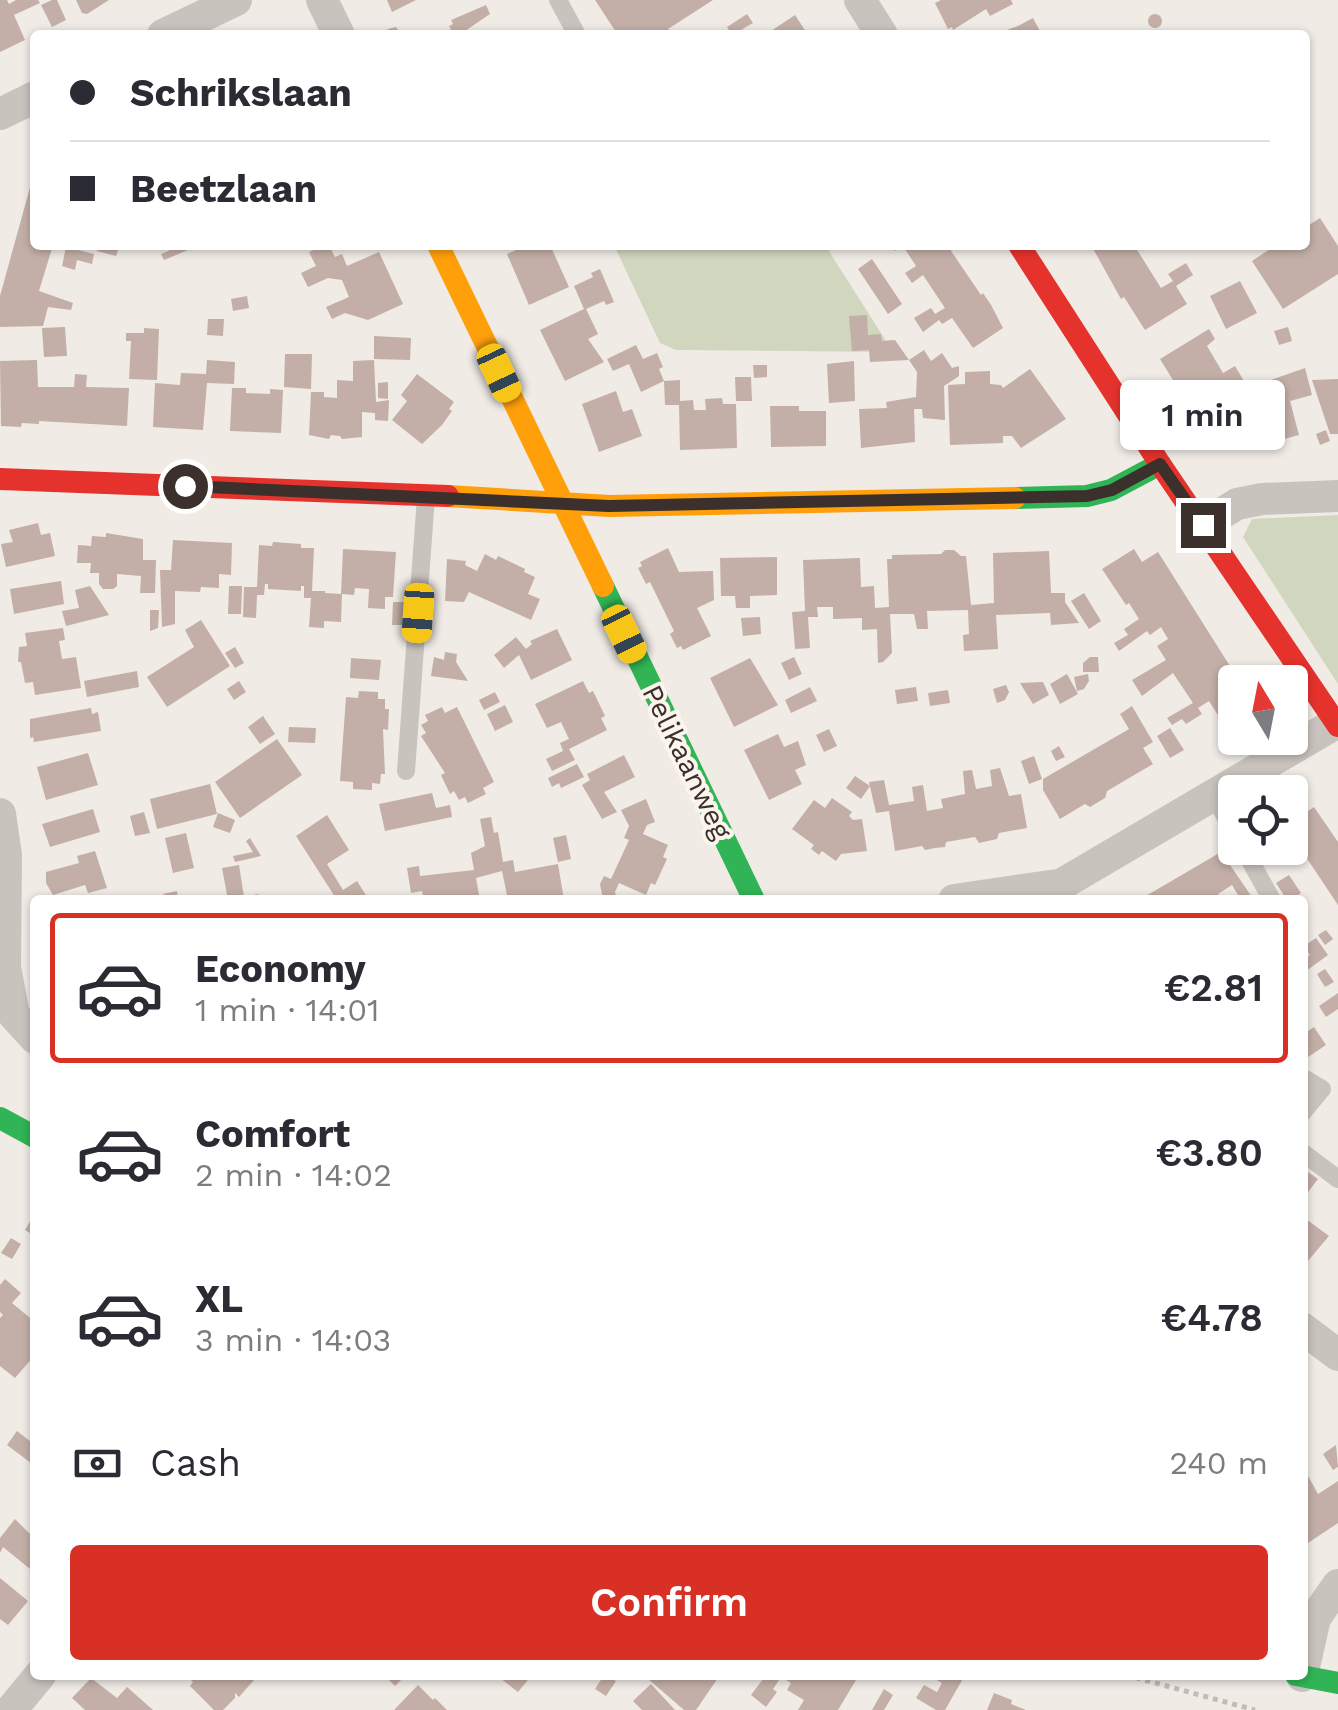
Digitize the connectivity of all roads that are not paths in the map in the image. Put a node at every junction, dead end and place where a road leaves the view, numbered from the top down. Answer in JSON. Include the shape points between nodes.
{"nodes":[{"id":1,"x":236,"y":0,"type":"edge"},
{"id":2,"x":322,"y":0,"type":"edge"},
{"id":3,"x":558,"y":0,"type":"edge"},
{"id":4,"x":860,"y":0,"type":"edge"},
{"id":5,"x":174,"y":30,"type":"edge"},
{"id":6,"x":337,"y":30,"type":"edge"},
{"id":7,"x":574,"y":30,"type":"edge"},
{"id":8,"x":879,"y":30,"type":"edge"},
{"id":9,"x":30,"y":99,"type":"edge"},
{"id":10,"x":0,"y":114,"type":"edge"},
{"id":11,"x":440,"y":250,"type":"edge"},
{"id":12,"x":1021,"y":250,"type":"edge"},
{"id":13,"x":1160,"y":464,"type":"junction"},
{"id":14,"x":0,"y":479,"type":"edge"},
{"id":15,"x":426,"y":495,"type":"junction"},
{"id":16,"x":1338,"y":496,"type":"edge"},
{"id":17,"x":560,"y":501,"type":"junction"},
{"id":18,"x":1203,"y":525,"type":"junction"},
{"id":19,"x":1337,"y":724,"type":"edge"},
{"id":20,"x":406,"y":771,"type":"dead end"},
{"id":21,"x":1214,"y":796,"type":"junction"},
{"id":22,"x":1218,"y":803,"type":"edge"},
{"id":23,"x":0,"y":814,"type":"edge"},
{"id":24,"x":1252,"y":865,"type":"edge"},
{"id":25,"x":1049,"y":892,"type":"edge"},
{"id":26,"x":752,"y":895,"type":"edge"},
{"id":27,"x":1013,"y":895,"type":"edge"},
{"id":28,"x":1269,"y":895,"type":"edge"},
{"id":29,"x":30,"y":1033,"type":"edge"},
{"id":30,"x":1308,"y":1081,"type":"edge"},
{"id":31,"x":1308,"y":1106,"type":"edge"},
{"id":32,"x":0,"y":1118,"type":"edge"},
{"id":33,"x":30,"y":1134,"type":"edge"},
{"id":34,"x":1308,"y":1156,"type":"edge"},
{"id":35,"x":1338,"y":1179,"type":"edge"},
{"id":36,"x":1308,"y":1332,"type":"edge"},
{"id":37,"x":1338,"y":1355,"type":"edge"},
{"id":38,"x":1338,"y":1585,"type":"edge"},
{"id":39,"x":1308,"y":1643,"type":"edge"},
{"id":40,"x":1308,"y":1677,"type":"edge"},
{"id":41,"x":36,"y":1680,"type":"edge"},
{"id":42,"x":1338,"y":1683,"type":"edge"},
{"id":43,"x":12,"y":1710,"type":"edge"}],
"edges":[{"from":1,"to":5,"type":"street"},
{"from":2,"to":6,"type":"street"},
{"from":3,"to":7,"type":"lane"},
{"from":4,"to":8,"type":"street"},
{"from":9,"to":10,"type":"street"},
{"from":11,"to":17,"type":"street","name":"Pelikaanweg"},
{"from":12,"to":13,"type":"street"},
{"from":13,"to":17,"type":"street","via":[[1087,496],[609,506]]},
{"from":13,"to":18,"type":"street"},
{"from":14,"to":15,"type":"street"},
{"from":15,"to":17,"type":"street"},
{"from":15,"to":20,"type":"lane"},
{"from":16,"to":18,"type":"street","via":[[1237,504]]},
{"from":17,"to":26,"type":"street","name":"Pelikaanweg"},
{"from":18,"to":19,"type":"street"},
{"from":19,"to":21,"type":"street"},
{"from":21,"to":22,"type":"lane"},
{"from":21,"to":25,"type":"street"},
{"from":23,"to":29,"type":"street","via":[[5,967],[14,1015]]},
{"from":24,"to":28,"type":"lane"},
{"from":25,"to":27,"type":"street"},
{"from":30,"to":31,"type":"lane","via":[[1322,1089]]},
{"from":32,"to":33,"type":"street"},
{"from":34,"to":35,"type":"lane"},
{"from":36,"to":37,"type":"street"},
{"from":38,"to":39,"type":"street","via":[[1315,1618]]},
{"from":40,"to":42,"type":"street"},
{"from":41,"to":43,"type":"street"}]}
